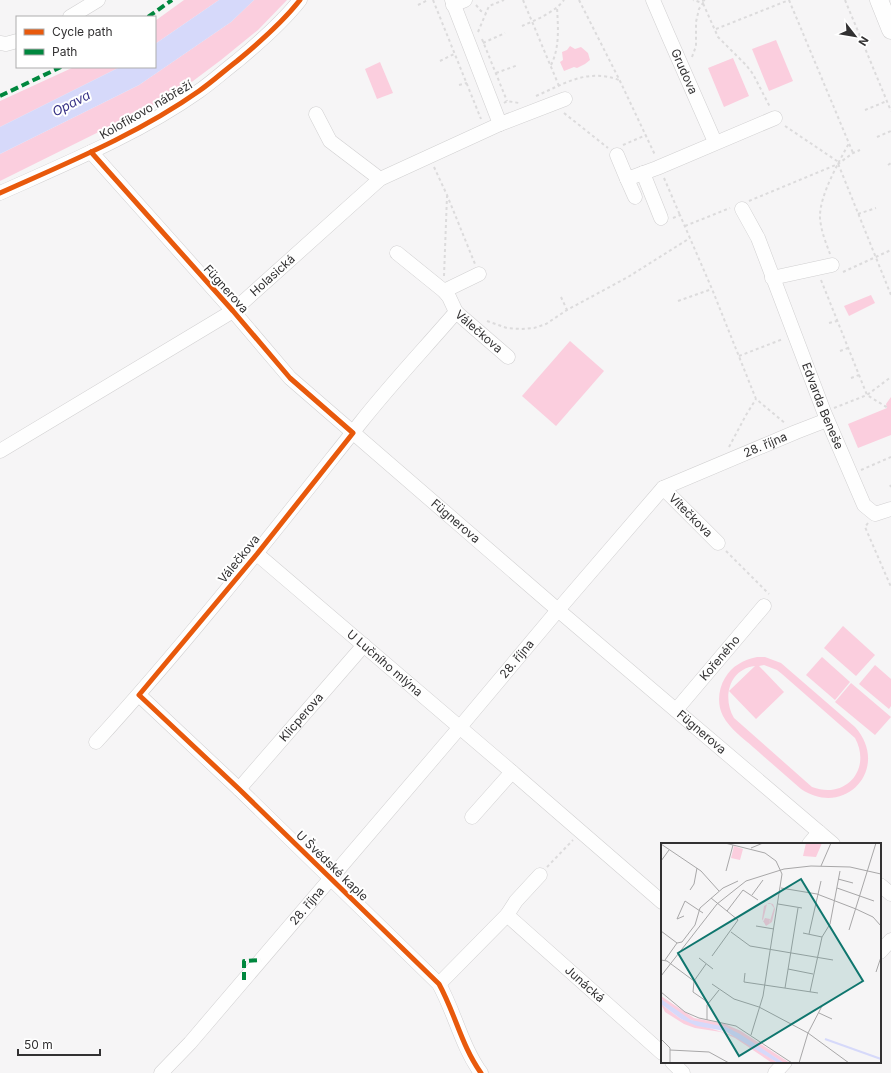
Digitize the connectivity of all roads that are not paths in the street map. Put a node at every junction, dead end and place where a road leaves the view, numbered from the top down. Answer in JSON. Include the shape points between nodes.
{"nodes":[{"id":1,"x":98,"y":0,"type":"edge"},
{"id":2,"x":300,"y":0,"type":"edge"},
{"id":3,"x":653,"y":0,"type":"edge"},
{"id":4,"x":879,"y":0,"type":"edge"},
{"id":5,"x":457,"y":2,"type":"edge"},
{"id":6,"x":72,"y":16,"type":"edge"},
{"id":7,"x":891,"y":30,"type":"edge"},
{"id":8,"x":16,"y":41,"type":"edge"},
{"id":9,"x":0,"y":43,"type":"edge"},
{"id":10,"x":559,"y":96,"type":"road end"},
{"id":11,"x":316,"y":114,"type":"dead end"},
{"id":12,"x":775,"y":118,"type":"road end"},
{"id":13,"x":500,"y":124,"type":"junction"},
{"id":14,"x":715,"y":142,"type":"junction"},
{"id":15,"x":91,"y":152,"type":"junction"},
{"id":16,"x":614,"y":153,"type":"road end"},
{"id":17,"x":643,"y":173,"type":"junction"},
{"id":18,"x":380,"y":179,"type":"junction"},
{"id":19,"x":627,"y":179,"type":"junction"},
{"id":20,"x":0,"y":194,"type":"edge"},
{"id":21,"x":635,"y":197,"type":"dead end"},
{"id":22,"x":740,"y":206,"type":"road end"},
{"id":23,"x":661,"y":218,"type":"road end"},
{"id":24,"x":397,"y":253,"type":"dead end"},
{"id":25,"x":834,"y":266,"type":"road end"},
{"id":26,"x":479,"y":274,"type":"road end"},
{"id":27,"x":772,"y":278,"type":"junction"},
{"id":28,"x":444,"y":291,"type":"junction"},
{"id":29,"x":233,"y":311,"type":"junction"},
{"id":30,"x":456,"y":312,"type":"junction"},
{"id":31,"x":508,"y":357,"type":"dead end"},
{"id":32,"x":826,"y":416,"type":"junction"},
{"id":33,"x":353,"y":433,"type":"junction"},
{"id":34,"x":0,"y":451,"type":"edge"},
{"id":35,"x":663,"y":488,"type":"junction"},
{"id":36,"x":891,"y":509,"type":"edge"},
{"id":37,"x":718,"y":543,"type":"road end"},
{"id":38,"x":257,"y":554,"type":"junction"},
{"id":39,"x":764,"y":606,"type":"road end"},
{"id":40,"x":558,"y":610,"type":"junction"},
{"id":41,"x":364,"y":645,"type":"junction"},
{"id":42,"x":139,"y":695,"type":"junction"},
{"id":43,"x":676,"y":710,"type":"junction"},
{"id":44,"x":460,"y":727,"type":"junction"},
{"id":45,"x":96,"y":742,"type":"dead end"},
{"id":46,"x":512,"y":772,"type":"junction"},
{"id":47,"x":239,"y":789,"type":"junction"},
{"id":48,"x":472,"y":817,"type":"dead end"},
{"id":49,"x":819,"y":832,"type":"junction"},
{"id":50,"x":810,"y":843,"type":"edge"},
{"id":51,"x":832,"y":843,"type":"edge"},
{"id":52,"x":540,"y":875,"type":"road end"},
{"id":53,"x":330,"y":879,"type":"junction"},
{"id":54,"x":881,"y":886,"type":"edge"},
{"id":55,"x":891,"y":894,"type":"edge"},
{"id":56,"x":661,"y":901,"type":"edge"},
{"id":57,"x":507,"y":915,"type":"junction"},
{"id":58,"x":891,"y":940,"type":"edge"},
{"id":59,"x":881,"y":951,"type":"edge"},
{"id":60,"x":439,"y":984,"type":"junction"},
{"id":61,"x":661,"y":1052,"type":"edge"},
{"id":62,"x":673,"y":1063,"type":"edge"},
{"id":63,"x":784,"y":1063,"type":"edge"},
{"id":64,"x":161,"y":1073,"type":"edge"},
{"id":65,"x":481,"y":1073,"type":"edge"},
{"id":66,"x":684,"y":1073,"type":"edge"},
{"id":67,"x":775,"y":1073,"type":"edge"}],
"edges":[{"from":1,"to":6,"type":"street"},
{"from":2,"to":15,"type":"street","name":"Kolofíkovo nábřeží","via":[[260,42],[200,91]]},
{"from":3,"to":14,"type":"street","name":"Grudova"},
{"from":4,"to":7,"type":"main road"},
{"from":5,"to":13,"type":"street"},
{"from":8,"to":9,"type":"street"},
{"from":10,"to":13,"type":"street","name":"Holasická"},
{"from":11,"to":18,"type":"street","via":[[330,141]]},
{"from":12,"to":14,"type":"street"},
{"from":13,"to":18,"type":"street","name":"Holasická"},
{"from":14,"to":17,"type":"street"},
{"from":15,"to":20,"type":"street","name":"Kolofíkovo nábřeží"},
{"from":15,"to":29,"type":"street","name":"Fügnerova"},
{"from":16,"to":19,"type":"street"},
{"from":17,"to":19,"type":"street"},
{"from":17,"to":23,"type":"street"},
{"from":18,"to":29,"type":"street","name":"Holasická"},
{"from":19,"to":21,"type":"street"},
{"from":22,"to":27,"type":"street","name":"Edvarda Beneše","via":[[758,238]]},
{"from":24,"to":28,"type":"street"},
{"from":25,"to":27,"type":"street","via":[[822,276]]},
{"from":26,"to":28,"type":"street"},
{"from":27,"to":32,"type":"street","name":"Edvarda Beneše"},
{"from":28,"to":30,"type":"street","via":[[450,297]]},
{"from":29,"to":33,"type":"street","name":"Fügnerova","via":[[290,378]]},
{"from":29,"to":34,"type":"street","name":"Holasická"},
{"from":30,"to":31,"type":"street","name":"Válečkova"},
{"from":30,"to":33,"type":"street","name":"Válečkova"},
{"from":32,"to":35,"type":"street","name":"28. října","via":[[796,432]]},
{"from":32,"to":36,"type":"street","name":"Edvarda Beneše","via":[[864,505],[875,514]]},
{"from":33,"to":38,"type":"street","name":"Válečkova"},
{"from":33,"to":40,"type":"street","name":"Fügnerova"},
{"from":35,"to":37,"type":"street","name":"Vítečkova"},
{"from":35,"to":40,"type":"street","name":"28. října"},
{"from":38,"to":41,"type":"street","name":"U Lučního mlýna"},
{"from":38,"to":42,"type":"street","name":"Válečkova"},
{"from":39,"to":43,"type":"street","name":"Kořeného"},
{"from":40,"to":43,"type":"street","name":"Fügnerova"},
{"from":40,"to":44,"type":"street","name":"28. října"},
{"from":41,"to":44,"type":"street","name":"U Lučního mlýna"},
{"from":41,"to":47,"type":"street","name":"Klicperova"},
{"from":42,"to":45,"type":"street","name":"Válečkova"},
{"from":42,"to":47,"type":"street","name":"U Švédské kaple"},
{"from":43,"to":49,"type":"street","name":"Fügnerova"},
{"from":44,"to":46,"type":"street","name":"U Lučního mlýna"},
{"from":44,"to":53,"type":"street","name":"28. října"},
{"from":46,"to":48,"type":"street"},
{"from":46,"to":56,"type":"street","name":"U Lučního mlýna"},
{"from":47,"to":53,"type":"street","name":"U Švédské kaple"},
{"from":49,"to":50,"type":"street"},
{"from":49,"to":51,"type":"street","name":"Fügnerova"},
{"from":52,"to":57,"type":"street"},
{"from":53,"to":60,"type":"street","name":"U Švédské kaple"},
{"from":53,"to":64,"type":"street","name":"28. října","via":[[190,1043]]},
{"from":54,"to":55,"type":"street"},
{"from":57,"to":60,"type":"street"},
{"from":57,"to":61,"type":"street","name":"Junácká"},
{"from":58,"to":59,"type":"street"},
{"from":60,"to":65,"type":"street","name":"U Švédské kaple","via":[[473,1061]]},
{"from":62,"to":66,"type":"street"},
{"from":63,"to":67,"type":"street"}]}
